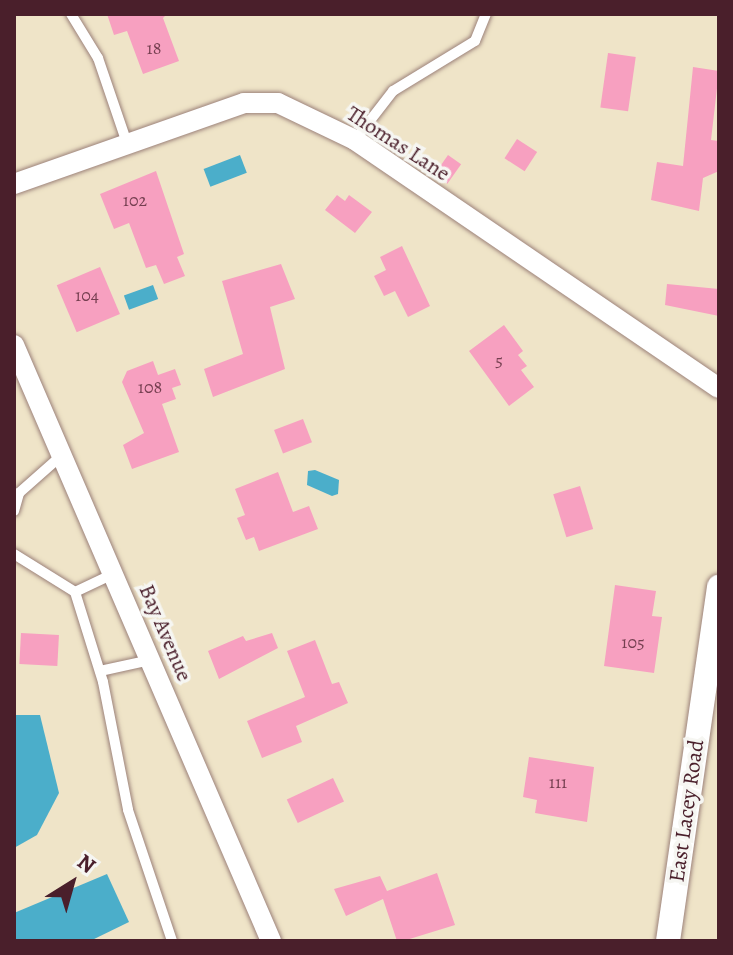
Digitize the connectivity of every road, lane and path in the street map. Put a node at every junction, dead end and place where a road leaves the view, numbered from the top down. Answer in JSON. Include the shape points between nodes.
{"nodes":[{"id":1,"x":71,"y":14,"type":"edge"},
{"id":2,"x":486,"y":14,"type":"edge"},
{"id":3,"x":355,"y":140,"type":"junction"},
{"id":4,"x":127,"y":143,"type":"junction"},
{"id":5,"x":14,"y":184,"type":"edge"},
{"id":6,"x":14,"y":345,"type":"edge"},
{"id":7,"x":719,"y":388,"type":"edge"},
{"id":8,"x":62,"y":455,"type":"junction"},
{"id":9,"x":14,"y":511,"type":"edge"},
{"id":10,"x":14,"y":554,"type":"edge"},
{"id":11,"x":113,"y":574,"type":"junction"},
{"id":12,"x":719,"y":587,"type":"edge"},
{"id":13,"x":75,"y":592,"type":"junction"},
{"id":14,"x":150,"y":660,"type":"junction"},
{"id":15,"x":100,"y":671,"type":"junction"},
{"id":16,"x":172,"y":941,"type":"edge"},
{"id":17,"x":271,"y":941,"type":"edge"},
{"id":18,"x":668,"y":941,"type":"edge"}],
"edges":[{"from":1,"to":4,"type":"lane","via":[[98,58]]},
{"from":2,"to":3,"type":"lane","via":[[475,41],[393,91]]},
{"from":3,"to":4,"type":"street","name":"Thomas Lane","via":[[278,103],[244,103]]},
{"from":3,"to":7,"type":"street","name":"Thomas Lane"},
{"from":4,"to":5,"type":"street","name":"Thomas Lane"},
{"from":6,"to":8,"type":"street","name":"Bay Avenue"},
{"from":8,"to":9,"type":"lane","via":[[19,493]]},
{"from":8,"to":11,"type":"street","name":"Bay Avenue"},
{"from":10,"to":13,"type":"lane"},
{"from":11,"to":13,"type":"lane"},
{"from":11,"to":14,"type":"street","name":"Bay Avenue"},
{"from":12,"to":18,"type":"street","name":"East Lacey Road"},
{"from":13,"to":15,"type":"lane"},
{"from":14,"to":15,"type":"lane"},
{"from":14,"to":17,"type":"street","name":"Bay Avenue"},
{"from":15,"to":16,"type":"lane","via":[[128,810]]}]}
